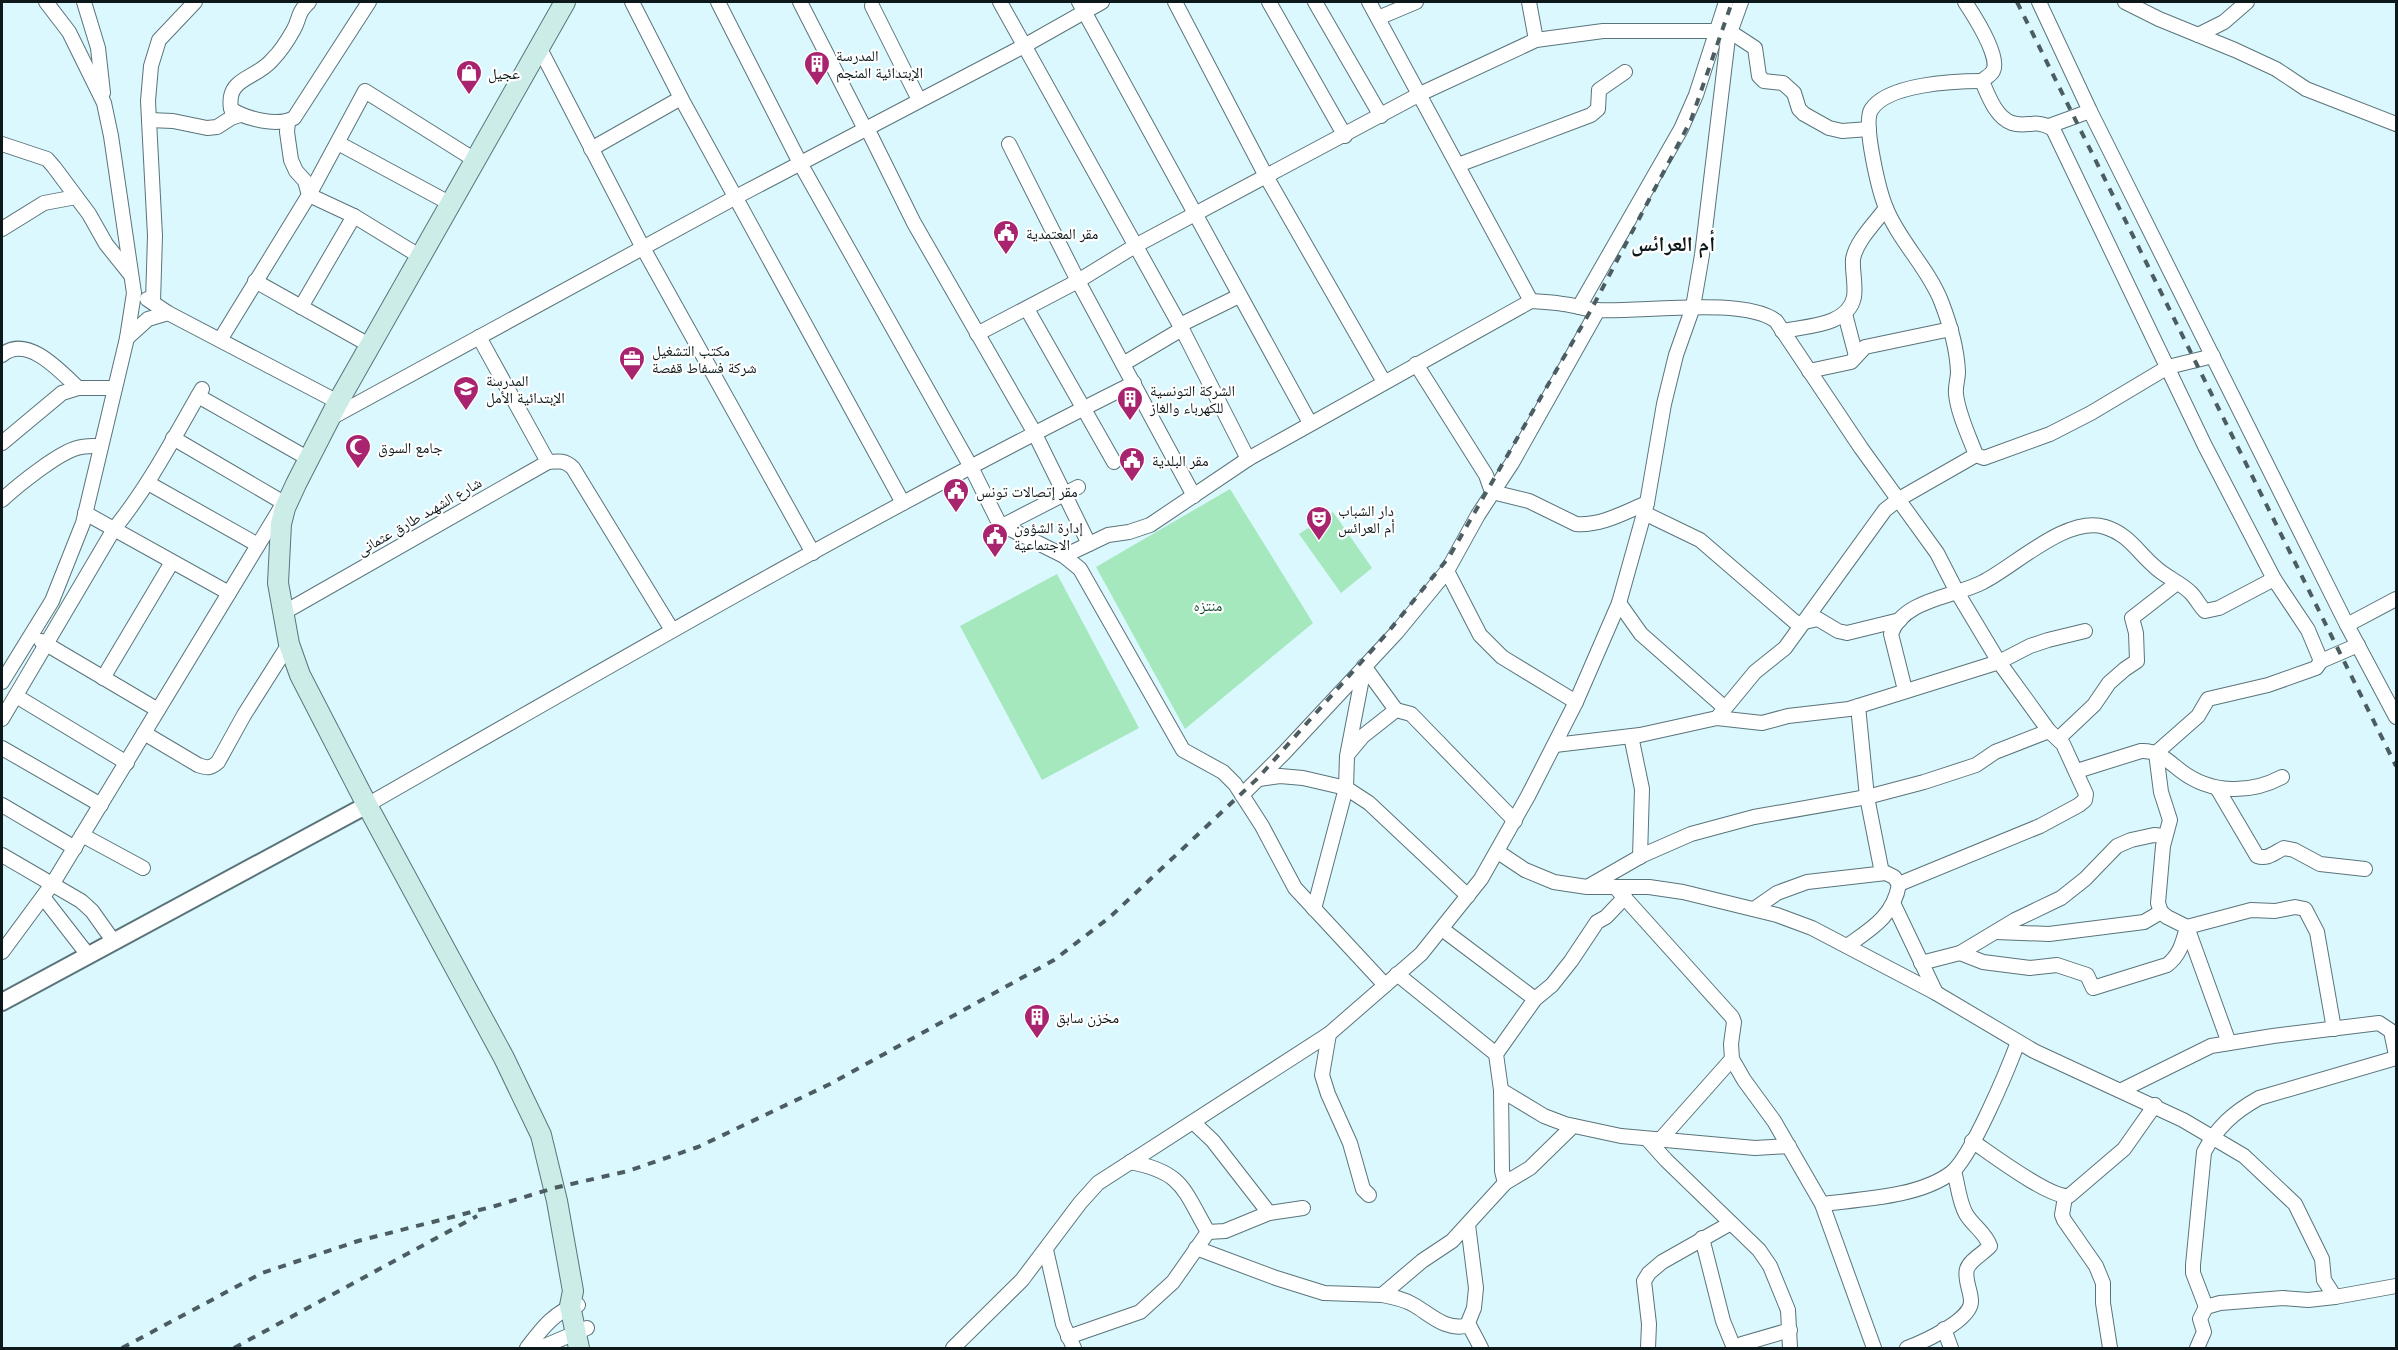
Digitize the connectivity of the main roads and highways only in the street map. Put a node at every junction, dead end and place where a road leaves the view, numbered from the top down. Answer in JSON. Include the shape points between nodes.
{"nodes":[{"id":1,"x":565,"y":2,"type":"edge"},
{"id":2,"x":581,"y":1337,"type":"edge"},
{"id":3,"x":590,"y":1348,"type":"edge"}],
"edges":[{"from":1,"to":2,"type":"main road","via":[[296,484],[281,524],[278,583],[289,644],[300,675],[541,1135]]},
{"from":2,"to":3,"type":"main road"}]}
